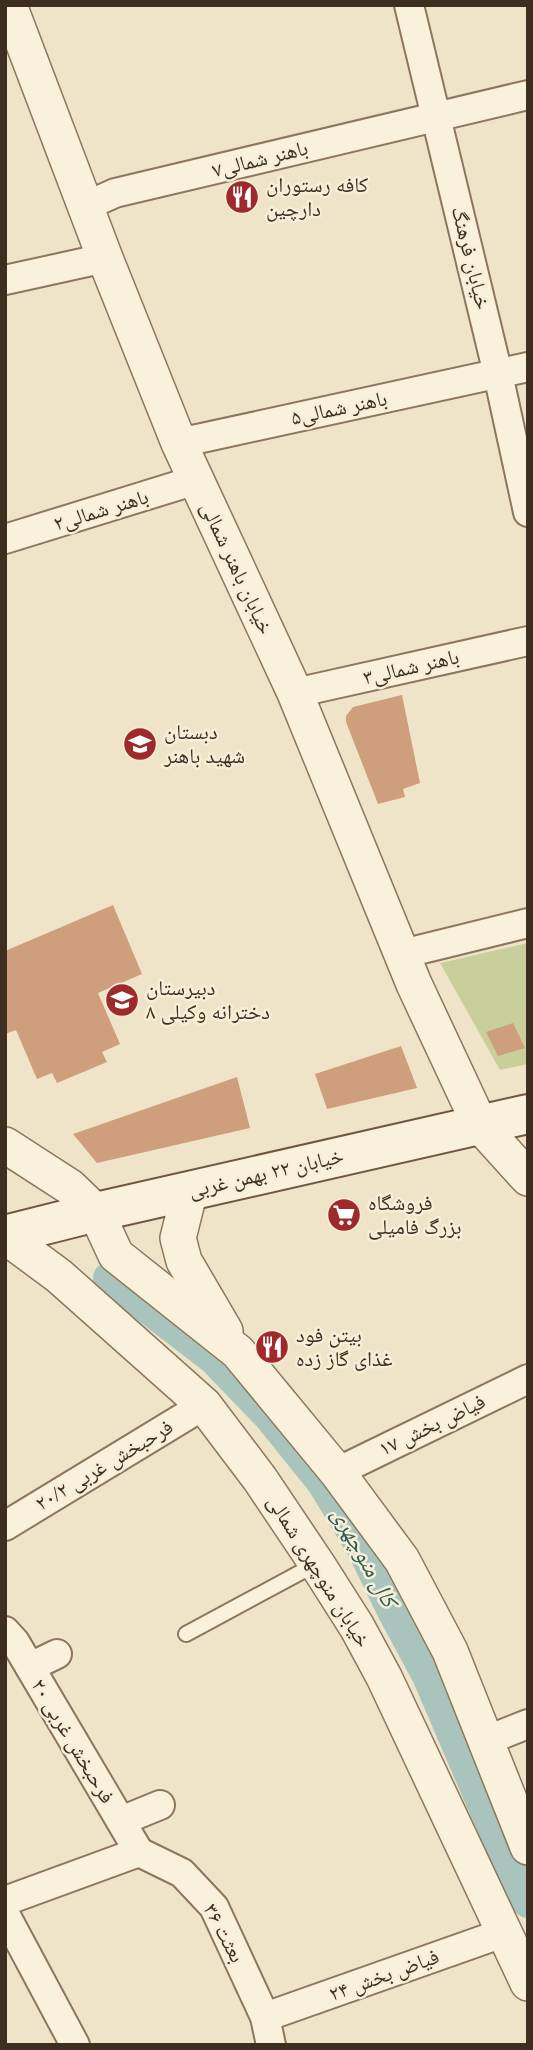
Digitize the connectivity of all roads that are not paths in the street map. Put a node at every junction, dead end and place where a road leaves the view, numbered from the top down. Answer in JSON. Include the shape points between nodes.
{"nodes":[{"id":1,"x":9,"y":5,"type":"edge"},
{"id":2,"x":410,"y":5,"type":"edge"},
{"id":3,"x":528,"y":95,"type":"edge"},
{"id":4,"x":437,"y":116,"type":"junction"},
{"id":5,"x":86,"y":206,"type":"junction"},
{"id":6,"x":105,"y":258,"type":"junction"},
{"id":7,"x":5,"y":280,"type":"edge"},
{"id":8,"x":528,"y":367,"type":"edge"},
{"id":9,"x":498,"y":374,"type":"junction"},
{"id":10,"x":179,"y":443,"type":"junction"},
{"id":11,"x":197,"y":480,"type":"junction"},
{"id":12,"x":528,"y":512,"type":"edge"},
{"id":13,"x":5,"y":539,"type":"edge"},
{"id":14,"x":528,"y":641,"type":"edge"},
{"id":15,"x":295,"y":693,"type":"junction"},
{"id":16,"x":528,"y":923,"type":"edge"},
{"id":17,"x":402,"y":954,"type":"junction"},
{"id":18,"x":528,"y":1114,"type":"edge"},
{"id":19,"x":480,"y":1125,"type":"junction"},
{"id":20,"x":5,"y":1145,"type":"edge"},
{"id":21,"x":528,"y":1178,"type":"edge"},
{"id":22,"x":190,"y":1190,"type":"junction"},
{"id":23,"x":96,"y":1212,"type":"junction"},
{"id":24,"x":5,"y":1236,"type":"edge"},
{"id":25,"x":237,"y":1352,"type":"junction"},
{"id":26,"x":528,"y":1379,"type":"edge"},
{"id":27,"x":204,"y":1405,"type":"junction"},
{"id":28,"x":337,"y":1472,"type":"junction"},
{"id":29,"x":5,"y":1526,"type":"edge"},
{"id":30,"x":317,"y":1563,"type":"junction"},
{"id":31,"x":5,"y":1631,"type":"edge"},
{"id":32,"x":186,"y":1634,"type":"dead end"},
{"id":33,"x":57,"y":1654,"type":"dead end"},
{"id":34,"x":30,"y":1667,"type":"junction"},
{"id":35,"x":528,"y":1724,"type":"edge"},
{"id":36,"x":485,"y":1741,"type":"junction"},
{"id":37,"x":160,"y":1805,"type":"dead end"},
{"id":38,"x":121,"y":1821,"type":"junction"},
{"id":39,"x":528,"y":1847,"type":"edge"},
{"id":40,"x":139,"y":1852,"type":"junction"},
{"id":41,"x":5,"y":1901,"type":"edge"},
{"id":42,"x":5,"y":1914,"type":"edge"},
{"id":43,"x":503,"y":1933,"type":"junction"},
{"id":44,"x":528,"y":1983,"type":"edge"},
{"id":45,"x":265,"y":2017,"type":"junction"},
{"id":46,"x":75,"y":2045,"type":"edge"},
{"id":47,"x":271,"y":2045,"type":"edge"}],
"edges":[{"from":1,"to":5,"type":"street","name":"خیابان باهنر شمالی"},
{"from":2,"to":4,"type":"street","name":"خیابان فرهنگ"},
{"from":3,"to":4,"type":"street","name":"باهنر شمالی۷"},
{"from":4,"to":5,"type":"street","name":"باهنر شمالی۷","via":[[115,194]]},
{"from":4,"to":9,"type":"street","name":"خیابان فرهنگ"},
{"from":5,"to":6,"type":"street","name":"خیابان باهنر شمالی"},
{"from":6,"to":7,"type":"street"},
{"from":6,"to":10,"type":"street","name":"خیابان باهنر شمالی"},
{"from":8,"to":9,"type":"street","name":"باهنر شمالی۵"},
{"from":9,"to":10,"type":"street","name":"باهنر شمالی۵"},
{"from":9,"to":12,"type":"street","name":"خیابان فرهنگ"},
{"from":10,"to":11,"type":"street","name":"خیابان باهنر شمالی"},
{"from":11,"to":13,"type":"street","name":"باهنر شمالی۲"},
{"from":11,"to":15,"type":"street","name":"خیابان باهنر شمالی"},
{"from":14,"to":15,"type":"street","name":"باهنر شمالی۳"},
{"from":15,"to":17,"type":"street","name":"خیابان باهنر شمالی"},
{"from":16,"to":17,"type":"street"},
{"from":17,"to":19,"type":"street","name":"خیابان باهنر شمالی"},
{"from":18,"to":19,"type":"main road","name":"خیابان ۲۲ بهمن غربی"},
{"from":19,"to":21,"type":"street","name":"خیابان باهنر شمالی"},
{"from":19,"to":22,"type":"main road","name":"خیابان ۲۲ بهمن غربی"},
{"from":20,"to":23,"type":"street","via":[[70,1187]]},
{"from":22,"to":23,"type":"main road","name":"خیابان ۲۲ بهمن غربی"},
{"from":22,"to":25,"type":"street","via":[[178,1238],[184,1261]]},
{"from":23,"to":24,"type":"main road","name":"خیابان ۲۲ بهمن غربی"},
{"from":23,"to":25,"type":"street","via":[[116,1255]]},
{"from":24,"to":27,"type":"street","name":"خیابان منوچهری شمالی","via":[[59,1276]]},
{"from":25,"to":28,"type":"street"},
{"from":26,"to":28,"type":"street","name":"فیاض بخش ۱۷"},
{"from":27,"to":29,"type":"street","name":"فرحبخش غربی ۲۰/۲"},
{"from":27,"to":30,"type":"street","name":"خیابان منوچهری شمالی"},
{"from":28,"to":36,"type":"street","via":[[402,1560],[450,1651]]},
{"from":30,"to":32,"type":"lane"},
{"from":30,"to":43,"type":"street","name":"خیابان منوچهری شمالی","via":[[384,1677]]},
{"from":31,"to":34,"type":"street","name":"فرحبخش غربی ۲۰"},
{"from":33,"to":34,"type":"street"},
{"from":34,"to":38,"type":"street","name":"فرحبخش غربی ۲۰"},
{"from":35,"to":36,"type":"street"},
{"from":36,"to":39,"type":"street"},
{"from":37,"to":38,"type":"street"},
{"from":38,"to":40,"type":"street","name":"فرحبخش غربی ۲۰"},
{"from":40,"to":41,"type":"street"},
{"from":40,"to":45,"type":"street","name":"بعثت ۳۶","via":[[182,1873],[214,1907]]},
{"from":42,"to":46,"type":"street"},
{"from":43,"to":44,"type":"street","name":"خیابان منوچهری شمالی"},
{"from":43,"to":45,"type":"street","name":"فیاض بخش ۲۴"},
{"from":45,"to":47,"type":"street","name":"بعثت ۳۶"}]}
